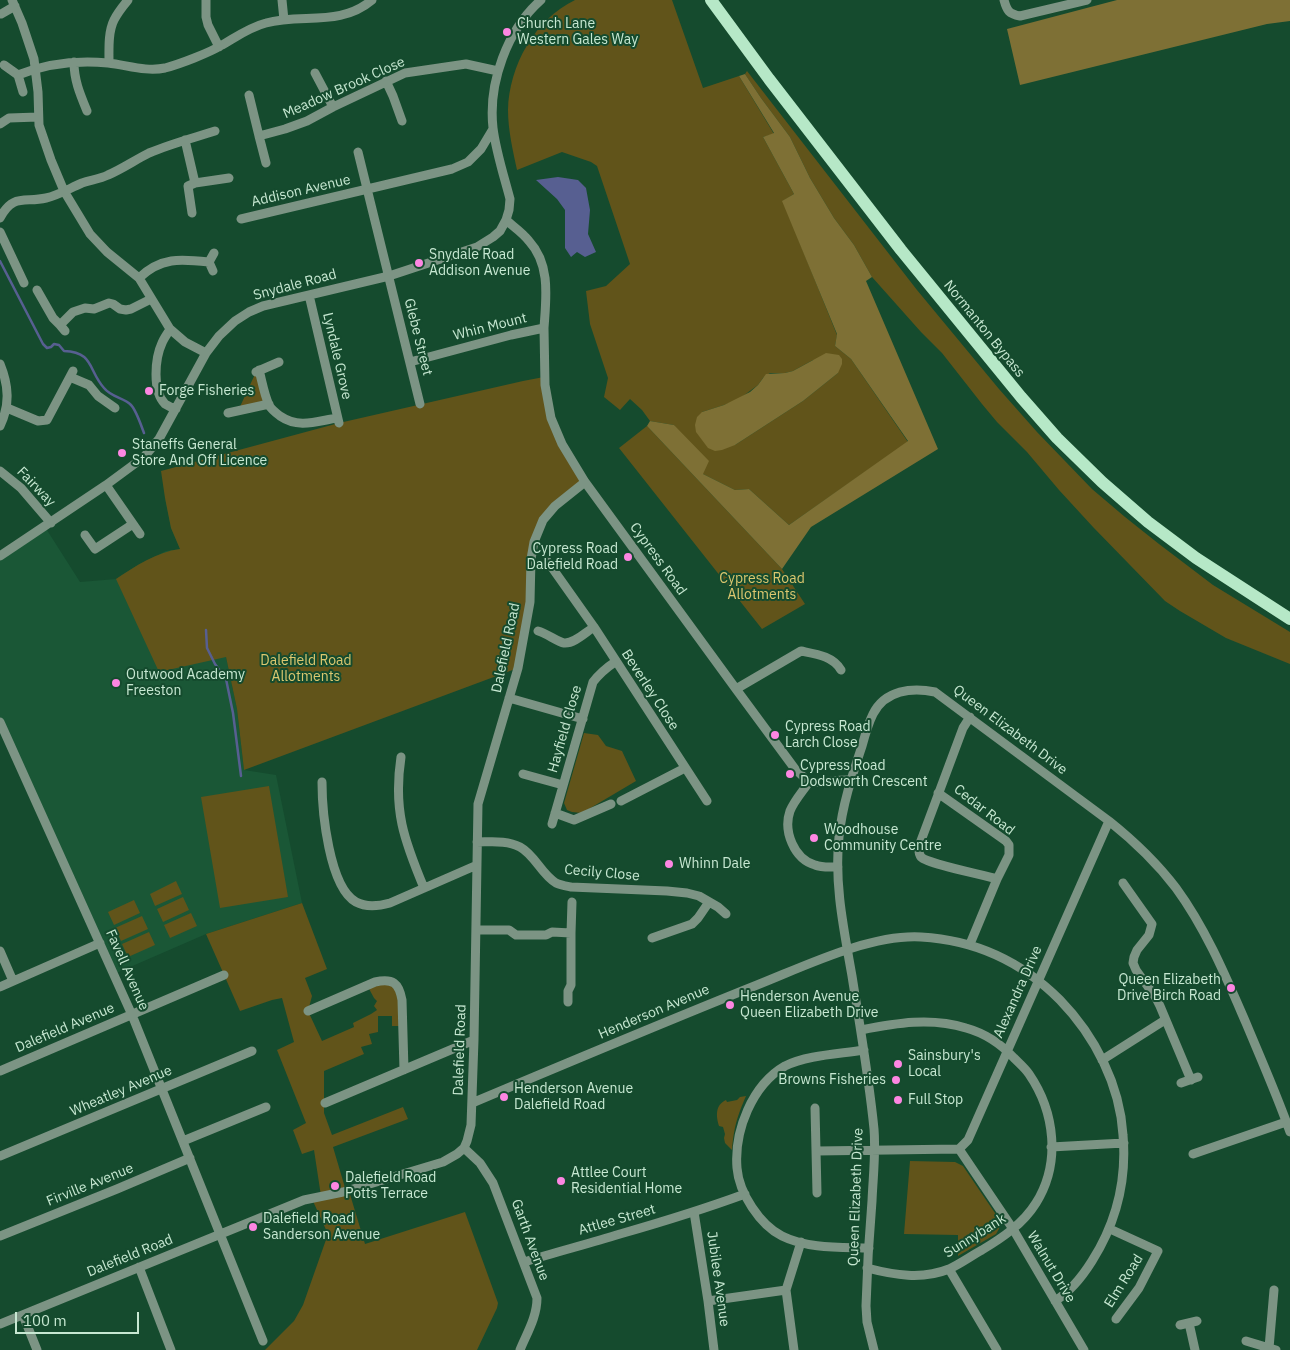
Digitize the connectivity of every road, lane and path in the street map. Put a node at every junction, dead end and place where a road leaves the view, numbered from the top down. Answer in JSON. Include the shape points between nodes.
{"nodes":[{"id":1,"x":128,"y":0,"type":"edge"},
{"id":2,"x":206,"y":0,"type":"edge"},
{"id":3,"x":282,"y":0,"type":"edge"},
{"id":4,"x":372,"y":0,"type":"edge"},
{"id":5,"x":711,"y":0,"type":"edge"},
{"id":6,"x":1004,"y":0,"type":"edge"},
{"id":7,"x":1087,"y":0,"type":"edge"},
{"id":8,"x":539,"y":1,"type":"edge"},
{"id":9,"x":14,"y":3,"type":"edge"},
{"id":10,"x":2,"y":16,"type":"edge"},
{"id":11,"x":284,"y":20,"type":"junction"},
{"id":12,"x":219,"y":47,"type":"junction"},
{"id":13,"x":74,"y":62,"type":"junction"},
{"id":14,"x":108,"y":63,"type":"junction"},
{"id":15,"x":4,"y":65,"type":"dead end"},
{"id":16,"x":36,"y":68,"type":"junction"},
{"id":17,"x":498,"y":71,"type":"junction"},
{"id":18,"x":315,"y":73,"type":"dead end"},
{"id":19,"x":18,"y":75,"type":"junction"},
{"id":20,"x":386,"y":81,"type":"junction"},
{"id":21,"x":23,"y":92,"type":"dead end"},
{"id":22,"x":249,"y":95,"type":"dead end"},
{"id":23,"x":333,"y":107,"type":"junction"},
{"id":24,"x":87,"y":110,"type":"dead end"},
{"id":25,"x":38,"y":118,"type":"junction"},
{"id":26,"x":402,"y":121,"type":"dead end"},
{"id":27,"x":0,"y":124,"type":"edge"},
{"id":28,"x":493,"y":129,"type":"junction"},
{"id":29,"x":215,"y":131,"type":"dead end"},
{"id":30,"x":259,"y":136,"type":"junction"},
{"id":31,"x":185,"y":140,"type":"junction"},
{"id":32,"x":358,"y":152,"type":"dead end"},
{"id":33,"x":266,"y":163,"type":"dead end"},
{"id":34,"x":230,"y":178,"type":"dead end"},
{"id":35,"x":195,"y":183,"type":"junction"},
{"id":36,"x":368,"y":190,"type":"junction"},
{"id":37,"x":64,"y":191,"type":"junction"},
{"id":38,"x":3,"y":205,"type":"edge"},
{"id":39,"x":192,"y":213,"type":"dead end"},
{"id":40,"x":0,"y":218,"type":"edge"},
{"id":41,"x":241,"y":220,"type":"dead end"},
{"id":42,"x":506,"y":220,"type":"junction"},
{"id":43,"x":0,"y":232,"type":"edge"},
{"id":44,"x":212,"y":262,"type":"dead end"},
{"id":45,"x":389,"y":276,"type":"junction"},
{"id":46,"x":139,"y":278,"type":"junction"},
{"id":47,"x":24,"y":282,"type":"dead end"},
{"id":48,"x":37,"y":290,"type":"dead end"},
{"id":49,"x":309,"y":295,"type":"junction"},
{"id":50,"x":152,"y":299,"type":"junction"},
{"id":51,"x":544,"y":328,"type":"junction"},
{"id":52,"x":170,"y":329,"type":"junction"},
{"id":53,"x":206,"y":353,"type":"junction"},
{"id":54,"x":279,"y":362,"type":"dead end"},
{"id":55,"x":410,"y":362,"type":"junction"},
{"id":56,"x":0,"y":364,"type":"edge"},
{"id":57,"x":269,"y":404,"type":"junction"},
{"id":58,"x":420,"y":404,"type":"dead end"},
{"id":59,"x":7,"y":408,"type":"junction"},
{"id":60,"x":115,"y":408,"type":"dead end"},
{"id":61,"x":176,"y":409,"type":"junction"},
{"id":62,"x":231,"y":409,"type":"dead end"},
{"id":63,"x":0,"y":426,"type":"edge"},
{"id":64,"x":0,"y":471,"type":"edge"},
{"id":65,"x":585,"y":482,"type":"junction"},
{"id":66,"x":106,"y":486,"type":"junction"},
{"id":67,"x":51,"y":523,"type":"junction"},
{"id":68,"x":133,"y":524,"type":"junction"},
{"id":69,"x":140,"y":534,"type":"dead end"},
{"id":70,"x":85,"y":535,"type":"dead end"},
{"id":71,"x":0,"y":556,"type":"edge"},
{"id":72,"x":548,"y":562,"type":"dead end"},
{"id":73,"x":1290,"y":619,"type":"edge"},
{"id":74,"x":594,"y":627,"type":"junction"},
{"id":75,"x":538,"y":631,"type":"dead end"},
{"id":76,"x":615,"y":662,"type":"junction"},
{"id":77,"x":841,"y":670,"type":"dead end"},
{"id":78,"x":736,"y":689,"type":"junction"},
{"id":79,"x":509,"y":698,"type":"junction"},
{"id":80,"x":970,"y":717,"type":"junction"},
{"id":81,"x":582,"y":719,"type":"junction"},
{"id":82,"x":0,"y":722,"type":"edge"},
{"id":83,"x":402,"y":757,"type":"dead end"},
{"id":84,"x":685,"y":768,"type":"junction"},
{"id":85,"x":529,"y":778,"type":"dead end"},
{"id":86,"x":850,"y":780,"type":"junction"},
{"id":87,"x":322,"y":782,"type":"dead end"},
{"id":88,"x":809,"y":782,"type":"junction"},
{"id":89,"x":563,"y":785,"type":"junction"},
{"id":90,"x":938,"y":793,"type":"junction"},
{"id":91,"x":621,"y":801,"type":"dead end"},
{"id":92,"x":707,"y":801,"type":"dead end"},
{"id":93,"x":611,"y":804,"type":"dead end"},
{"id":94,"x":555,"y":814,"type":"junction"},
{"id":95,"x":1109,"y":822,"type":"junction"},
{"id":96,"x":552,"y":824,"type":"dead end"},
{"id":97,"x":477,"y":842,"type":"junction"},
{"id":98,"x":477,"y":865,"type":"junction"},
{"id":99,"x":838,"y":867,"type":"junction"},
{"id":100,"x":997,"y":879,"type":"junction"},
{"id":101,"x":1124,"y":883,"type":"dead end"},
{"id":102,"x":424,"y":888,"type":"junction"},
{"id":103,"x":572,"y":902,"type":"dead end"},
{"id":104,"x":709,"y":902,"type":"junction"},
{"id":105,"x":726,"y":914,"type":"dead end"},
{"id":106,"x":476,"y":930,"type":"junction"},
{"id":107,"x":571,"y":933,"type":"junction"},
{"id":108,"x":652,"y":938,"type":"dead end"},
{"id":109,"x":100,"y":943,"type":"junction"},
{"id":110,"x":970,"y":944,"type":"junction"},
{"id":111,"x":847,"y":949,"type":"junction"},
{"id":112,"x":0,"y":951,"type":"edge"},
{"id":113,"x":224,"y":975,"type":"dead end"},
{"id":114,"x":13,"y":981,"type":"junction"},
{"id":115,"x":1038,"y":981,"type":"junction"},
{"id":116,"x":0,"y":987,"type":"edge"},
{"id":117,"x":568,"y":1002,"type":"dead end"},
{"id":118,"x":308,"y":1011,"type":"dead end"},
{"id":119,"x":132,"y":1015,"type":"junction"},
{"id":120,"x":1165,"y":1020,"type":"junction"},
{"id":121,"x":861,"y":1030,"type":"junction"},
{"id":122,"x":474,"y":1040,"type":"junction"},
{"id":123,"x":864,"y":1050,"type":"junction"},
{"id":124,"x":252,"y":1051,"type":"dead end"},
{"id":125,"x":1007,"y":1051,"type":"junction"},
{"id":126,"x":1102,"y":1060,"type":"junction"},
{"id":127,"x":404,"y":1070,"type":"junction"},
{"id":128,"x":0,"y":1071,"type":"edge"},
{"id":129,"x":1190,"y":1080,"type":"dead end"},
{"id":130,"x":162,"y":1088,"type":"junction"},
{"id":131,"x":324,"y":1103,"type":"dead end"},
{"id":132,"x":472,"y":1103,"type":"junction"},
{"id":133,"x":266,"y":1107,"type":"dead end"},
{"id":134,"x":815,"y":1108,"type":"dead end"},
{"id":135,"x":1286,"y":1122,"type":"junction"},
{"id":136,"x":1290,"y":1132,"type":"edge"},
{"id":137,"x":183,"y":1141,"type":"junction"},
{"id":138,"x":1124,"y":1143,"type":"junction"},
{"id":139,"x":1051,"y":1147,"type":"junction"},
{"id":140,"x":464,"y":1148,"type":"junction"},
{"id":141,"x":874,"y":1149,"type":"junction"},
{"id":142,"x":959,"y":1149,"type":"junction"},
{"id":143,"x":816,"y":1151,"type":"junction"},
{"id":144,"x":1193,"y":1154,"type":"dead end"},
{"id":145,"x":0,"y":1156,"type":"edge"},
{"id":146,"x":190,"y":1158,"type":"junction"},
{"id":147,"x":817,"y":1193,"type":"dead end"},
{"id":148,"x":745,"y":1194,"type":"junction"},
{"id":149,"x":694,"y":1212,"type":"junction"},
{"id":150,"x":1013,"y":1229,"type":"junction"},
{"id":151,"x":1110,"y":1229,"type":"junction"},
{"id":152,"x":220,"y":1234,"type":"junction"},
{"id":153,"x":0,"y":1236,"type":"edge"},
{"id":154,"x":801,"y":1242,"type":"junction"},
{"id":155,"x":869,"y":1248,"type":"junction"},
{"id":156,"x":524,"y":1262,"type":"junction"},
{"id":157,"x":139,"y":1267,"type":"junction"},
{"id":158,"x":867,"y":1268,"type":"junction"},
{"id":159,"x":949,"y":1269,"type":"junction"},
{"id":160,"x":786,"y":1290,"type":"junction"},
{"id":161,"x":1274,"y":1290,"type":"dead end"},
{"id":162,"x":1056,"y":1300,"type":"junction"},
{"id":163,"x":708,"y":1301,"type":"junction"},
{"id":164,"x":23,"y":1315,"type":"junction"},
{"id":165,"x":1116,"y":1319,"type":"dead end"},
{"id":166,"x":1189,"y":1323,"type":"dead end"},
{"id":167,"x":0,"y":1324,"type":"edge"},
{"id":168,"x":263,"y":1341,"type":"dead end"},
{"id":169,"x":1246,"y":1342,"type":"dead end"},
{"id":170,"x":1272,"y":1349,"type":"edge"},
{"id":171,"x":37,"y":1350,"type":"edge"},
{"id":172,"x":171,"y":1350,"type":"edge"},
{"id":173,"x":520,"y":1350,"type":"edge"},
{"id":174,"x":714,"y":1350,"type":"edge"},
{"id":175,"x":794,"y":1350,"type":"edge"},
{"id":176,"x":874,"y":1350,"type":"edge"},
{"id":177,"x":997,"y":1350,"type":"edge"},
{"id":178,"x":1084,"y":1350,"type":"edge"},
{"id":179,"x":1195,"y":1350,"type":"edge"}],
"edges":[{"from":1,"to":14,"type":"street","via":[[114,21]]},
{"from":2,"to":12,"type":"street","via":[[208,25]]},
{"from":3,"to":11,"type":"street"},
{"from":4,"to":11,"type":"street","via":[[337,16]]},
{"from":5,"to":73,"type":"main road","name":"Normanton Bypass","via":[[901,250],[1057,438],[1148,522],[1196,558]]},
{"from":6,"to":7,"type":"street","via":[[1006,9],[1020,16]]},
{"from":8,"to":17,"type":"street","via":[[514,32]]},
{"from":9,"to":10,"type":"street"},
{"from":9,"to":16,"type":"street"},
{"from":11,"to":12,"type":"street","via":[[250,28]]},
{"from":12,"to":14,"type":"street","via":[[165,68]]},
{"from":13,"to":14,"type":"street"},
{"from":13,"to":16,"type":"street"},
{"from":13,"to":24,"type":"street","via":[[77,88],[86,98]]},
{"from":15,"to":19,"type":"street"},
{"from":16,"to":19,"type":"street"},
{"from":16,"to":25,"type":"street"},
{"from":17,"to":20,"type":"street","name":"Meadow Brook Close","via":[[466,64],[414,71]]},
{"from":17,"to":28,"type":"street","via":[[492,109]]},
{"from":18,"to":23,"type":"street"},
{"from":19,"to":21,"type":"street"},
{"from":20,"to":23,"type":"street","name":"Meadow Brook Close"},
{"from":20,"to":26,"type":"street"},
{"from":22,"to":30,"type":"street"},
{"from":23,"to":30,"type":"street","name":"Meadow Brook Close","via":[[296,126]]},
{"from":25,"to":27,"type":"street","via":[[9,118]]},
{"from":25,"to":37,"type":"street"},
{"from":28,"to":36,"type":"street","name":"Addison Avenue","via":[[482,149],[468,162]]},
{"from":28,"to":42,"type":"street","via":[[510,199]]},
{"from":29,"to":31,"type":"street"},
{"from":30,"to":33,"type":"street"},
{"from":31,"to":35,"type":"street"},
{"from":31,"to":37,"type":"street"},
{"from":32,"to":36,"type":"street","name":"Addison Avenue"},
{"from":34,"to":35,"type":"street"},
{"from":35,"to":39,"type":"street","via":[[188,186]]},
{"from":36,"to":41,"type":"street","name":"Addison Avenue"},
{"from":36,"to":45,"type":"street","name":"Addison Avenue"},
{"from":37,"to":38,"type":"street","via":[[46,198]]},
{"from":37,"to":46,"type":"street","via":[[90,234]]},
{"from":38,"to":40,"type":"street"},
{"from":42,"to":45,"type":"street","name":"Snydale Road","via":[[500,231],[477,247]]},
{"from":42,"to":51,"type":"street","name":"Whin Mount","via":[[530,242],[542,264],[546,277]]},
{"from":43,"to":47,"type":"street"},
{"from":44,"to":46,"type":"street","via":[[170,261],[153,266]]},
{"from":45,"to":49,"type":"street","name":"Snydale Road"},
{"from":45,"to":55,"type":"street","name":"Glebe Street"},
{"from":46,"to":50,"type":"street"},
{"from":48,"to":50,"type":"street","via":[[62,328],[73,312],[85,308],[94,309],[109,303],[126,310]]},
{"from":49,"to":53,"type":"street","name":"Snydale Road","via":[[263,306],[235,320]]},
{"from":49,"to":57,"type":"street","name":"Lyndale Grove","via":[[338,420],[300,424],[279,415]]},
{"from":50,"to":52,"type":"street"},
{"from":51,"to":55,"type":"street","name":"Whin Mount"},
{"from":51,"to":65,"type":"street","name":"Cypress Road","via":[[544,377],[551,418]]},
{"from":52,"to":53,"type":"street"},
{"from":52,"to":61,"type":"street","via":[[161,344],[156,385],[166,404]]},
{"from":53,"to":61,"type":"street","name":"Snydale Road"},
{"from":54,"to":57,"type":"street","via":[[258,371]]},
{"from":55,"to":58,"type":"street","name":"Glebe Street"},
{"from":56,"to":59,"type":"street","via":[[8,388]]},
{"from":57,"to":62,"type":"street"},
{"from":59,"to":60,"type":"street","via":[[38,421],[47,420],[71,374]]},
{"from":59,"to":63,"type":"street"},
{"from":61,"to":66,"type":"street","name":"Snydale Road","via":[[144,457]]},
{"from":64,"to":67,"type":"street","name":"Fairway","via":[[21,488]]},
{"from":65,"to":78,"type":"street","name":"Cypress Road"},
{"from":65,"to":79,"type":"street","name":"Dalefield Road","via":[[543,520],[534,542],[528,618]]},
{"from":66,"to":67,"type":"street","name":"Snydale Road"},
{"from":66,"to":68,"type":"street"},
{"from":67,"to":71,"type":"street","name":"Snydale Road"},
{"from":68,"to":69,"type":"street"},
{"from":68,"to":70,"type":"street","via":[[95,549]]},
{"from":72,"to":74,"type":"street","name":"Beverley Close"},
{"from":74,"to":75,"type":"street","via":[[572,642],[564,643]]},
{"from":74,"to":76,"type":"street","name":"Beverley Close"},
{"from":76,"to":81,"type":"street","name":"Hayfield Close","via":[[593,682]]},
{"from":76,"to":84,"type":"street","name":"Beverley Close"},
{"from":77,"to":78,"type":"street","via":[[826,657],[801,651]]},
{"from":78,"to":88,"type":"street","name":"Cypress Road"},
{"from":79,"to":81,"type":"street"},
{"from":79,"to":97,"type":"street","name":"Dalefield Road","via":[[478,804]]},
{"from":80,"to":86,"type":"street","name":"Queen Elizabeth Drive","via":[[935,692],[914,689],[896,693],[879,705],[874,713]]},
{"from":80,"to":90,"type":"street","name":"Cedar Road"},
{"from":80,"to":95,"type":"street","name":"Queen Elizabeth Drive"},
{"from":81,"to":89,"type":"street","name":"Hayfield Close"},
{"from":82,"to":109,"type":"street","name":"Favell Avenue"},
{"from":83,"to":102,"type":"street","via":[[399,811],[408,851]]},
{"from":84,"to":91,"type":"street"},
{"from":84,"to":92,"type":"street","name":"Beverley Close"},
{"from":85,"to":89,"type":"street"},
{"from":86,"to":88,"type":"street"},
{"from":86,"to":99,"type":"street","name":"Queen Elizabeth Drive","via":[[840,823]]},
{"from":87,"to":102,"type":"street","via":[[326,832],[344,891],[355,902],[378,906]]},
{"from":88,"to":99,"type":"street","via":[[790,811],[790,837],[803,859],[814,865]]},
{"from":89,"to":94,"type":"street","name":"Hayfield Close"},
{"from":90,"to":100,"type":"street","name":"Cedar Road","via":[[1009,845],[1009,855]]},
{"from":90,"to":100,"type":"street","name":"Cedar Road","via":[[919,846],[921,856],[933,863]]},
{"from":93,"to":94,"type":"street","via":[[574,820]]},
{"from":94,"to":96,"type":"street","name":"Hayfield Close"},
{"from":95,"to":115,"type":"street","name":"Alexandra Drive"},
{"from":95,"to":135,"type":"street","name":"Queen Elizabeth Drive","via":[[1153,860],[1196,920],[1225,974]]},
{"from":97,"to":98,"type":"street","name":"Dalefield Road"},
{"from":97,"to":104,"type":"street","name":"Cecily Close","via":[[509,843],[520,847],[556,883],[571,887],[667,891],[699,896]]},
{"from":98,"to":102,"type":"street"},
{"from":98,"to":106,"type":"street","name":"Dalefield Road"},
{"from":99,"to":111,"type":"street","name":"Queen Elizabeth Drive"},
{"from":100,"to":110,"type":"street","name":"Cedar Road"},
{"from":101,"to":120,"type":"street","via":[[1152,924],[1133,964],[1156,998]]},
{"from":103,"to":107,"type":"street"},
{"from":104,"to":105,"type":"street","name":"Cecily Close"},
{"from":104,"to":108,"type":"street","via":[[692,924]]},
{"from":106,"to":107,"type":"street","via":[[546,935],[552,932]]},
{"from":106,"to":122,"type":"street","name":"Dalefield Road"},
{"from":107,"to":117,"type":"street"},
{"from":109,"to":114,"type":"street"},
{"from":109,"to":119,"type":"street","name":"Favell Avenue"},
{"from":110,"to":111,"type":"street","name":"Henderson Avenue","via":[[919,937]]},
{"from":110,"to":115,"type":"street","name":"Henderson Avenue","via":[[995,953]]},
{"from":111,"to":121,"type":"street","name":"Queen Elizabeth Drive"},
{"from":111,"to":132,"type":"street","name":"Henderson Avenue"},
{"from":112,"to":114,"type":"street"},
{"from":113,"to":119,"type":"street","name":"Dalefield Avenue"},
{"from":114,"to":116,"type":"street"},
{"from":115,"to":125,"type":"street","name":"Alexandra Drive"},
{"from":115,"to":126,"type":"street","name":"Henderson Avenue","via":[[1083,1027]]},
{"from":118,"to":127,"type":"street","via":[[375,982],[390,981],[396,985],[402,1000]]},
{"from":119,"to":128,"type":"street","name":"Dalefield Avenue"},
{"from":119,"to":130,"type":"street","name":"Favell Avenue"},
{"from":120,"to":126,"type":"street"},
{"from":120,"to":129,"type":"street"},
{"from":121,"to":123,"type":"street","name":"Queen Elizabeth Drive"},
{"from":121,"to":125,"type":"street","name":"Sunnybank","via":[[906,1022],[944,1023],[987,1036]]},
{"from":122,"to":127,"type":"street"},
{"from":122,"to":132,"type":"street","name":"Dalefield Road"},
{"from":123,"to":141,"type":"street","name":"Queen Elizabeth Drive"},
{"from":123,"to":148,"type":"street","via":[[797,1061],[773,1075],[757,1091],[742,1124],[739,1141],[737,1169]]},
{"from":124,"to":130,"type":"street","name":"Wheatley Avenue"},
{"from":125,"to":139,"type":"street","name":"Sunnybank","via":[[1028,1072],[1044,1100],[1049,1116]]},
{"from":125,"to":142,"type":"street","name":"Alexandra Drive","via":[[968,1140]]},
{"from":126,"to":138,"type":"street","name":"Henderson Avenue","via":[[1118,1102]]},
{"from":127,"to":131,"type":"street"},
{"from":130,"to":137,"type":"street","name":"Favell Avenue"},
{"from":130,"to":145,"type":"street","name":"Wheatley Avenue"},
{"from":132,"to":140,"type":"street","name":"Dalefield Road","via":[[472,1125]]},
{"from":133,"to":137,"type":"street"},
{"from":134,"to":143,"type":"street"},
{"from":135,"to":136,"type":"street","name":"Queen Elizabeth Drive"},
{"from":135,"to":144,"type":"street"},
{"from":137,"to":146,"type":"street","name":"Favell Avenue"},
{"from":138,"to":139,"type":"street"},
{"from":138,"to":151,"type":"street","name":"Henderson Avenue","via":[[1120,1195]]},
{"from":139,"to":150,"type":"street","name":"Sunnybank","via":[[1051,1162],[1043,1189],[1036,1204]]},
{"from":140,"to":152,"type":"street","name":"Dalefield Road","via":[[443,1162],[343,1192],[304,1200]]},
{"from":140,"to":156,"type":"street","name":"Garth Avenue","via":[[494,1182]]},
{"from":141,"to":142,"type":"street"},
{"from":141,"to":143,"type":"street"},
{"from":141,"to":155,"type":"street","name":"Queen Elizabeth Drive"},
{"from":142,"to":150,"type":"street","name":"Walnut Drive"},
{"from":143,"to":147,"type":"street"},
{"from":146,"to":152,"type":"street","name":"Favell Avenue"},
{"from":146,"to":153,"type":"street","name":"Firville Avenue"},
{"from":148,"to":149,"type":"street","name":"Attlee Street"},
{"from":148,"to":154,"type":"street","via":[[768,1226],[782,1236]]},
{"from":149,"to":156,"type":"street","name":"Attlee Street"},
{"from":149,"to":163,"type":"street","name":"Jubilee Avenue"},
{"from":150,"to":159,"type":"street","name":"Sunnybank"},
{"from":150,"to":162,"type":"street","name":"Walnut Drive"},
{"from":151,"to":162,"type":"street","name":"Henderson Avenue","via":[[1086,1270]]},
{"from":151,"to":165,"type":"street","name":"Elm Road","via":[[1158,1251],[1139,1288]]},
{"from":152,"to":157,"type":"street","name":"Dalefield Road"},
{"from":152,"to":168,"type":"street","name":"Favell Avenue"},
{"from":154,"to":155,"type":"street"},
{"from":154,"to":160,"type":"street"},
{"from":155,"to":158,"type":"street","name":"Queen Elizabeth Drive"},
{"from":156,"to":173,"type":"street","name":"Garth Avenue","via":[[537,1298],[537,1308]]},
{"from":157,"to":164,"type":"street","name":"Dalefield Road"},
{"from":157,"to":172,"type":"street"},
{"from":158,"to":159,"type":"street","name":"Sunnybank","via":[[910,1276]]},
{"from":158,"to":176,"type":"street","name":"Queen Elizabeth Drive","via":[[867,1322]]},
{"from":159,"to":177,"type":"street"},
{"from":160,"to":163,"type":"street"},
{"from":160,"to":175,"type":"street"},
{"from":161,"to":170,"type":"street"},
{"from":162,"to":178,"type":"street","name":"Walnut Drive"},
{"from":163,"to":174,"type":"street","name":"Jubilee Avenue"},
{"from":164,"to":167,"type":"street","name":"Dalefield Road"},
{"from":164,"to":171,"type":"street"},
{"from":166,"to":179,"type":"street"},
{"from":169,"to":170,"type":"street"}]}
